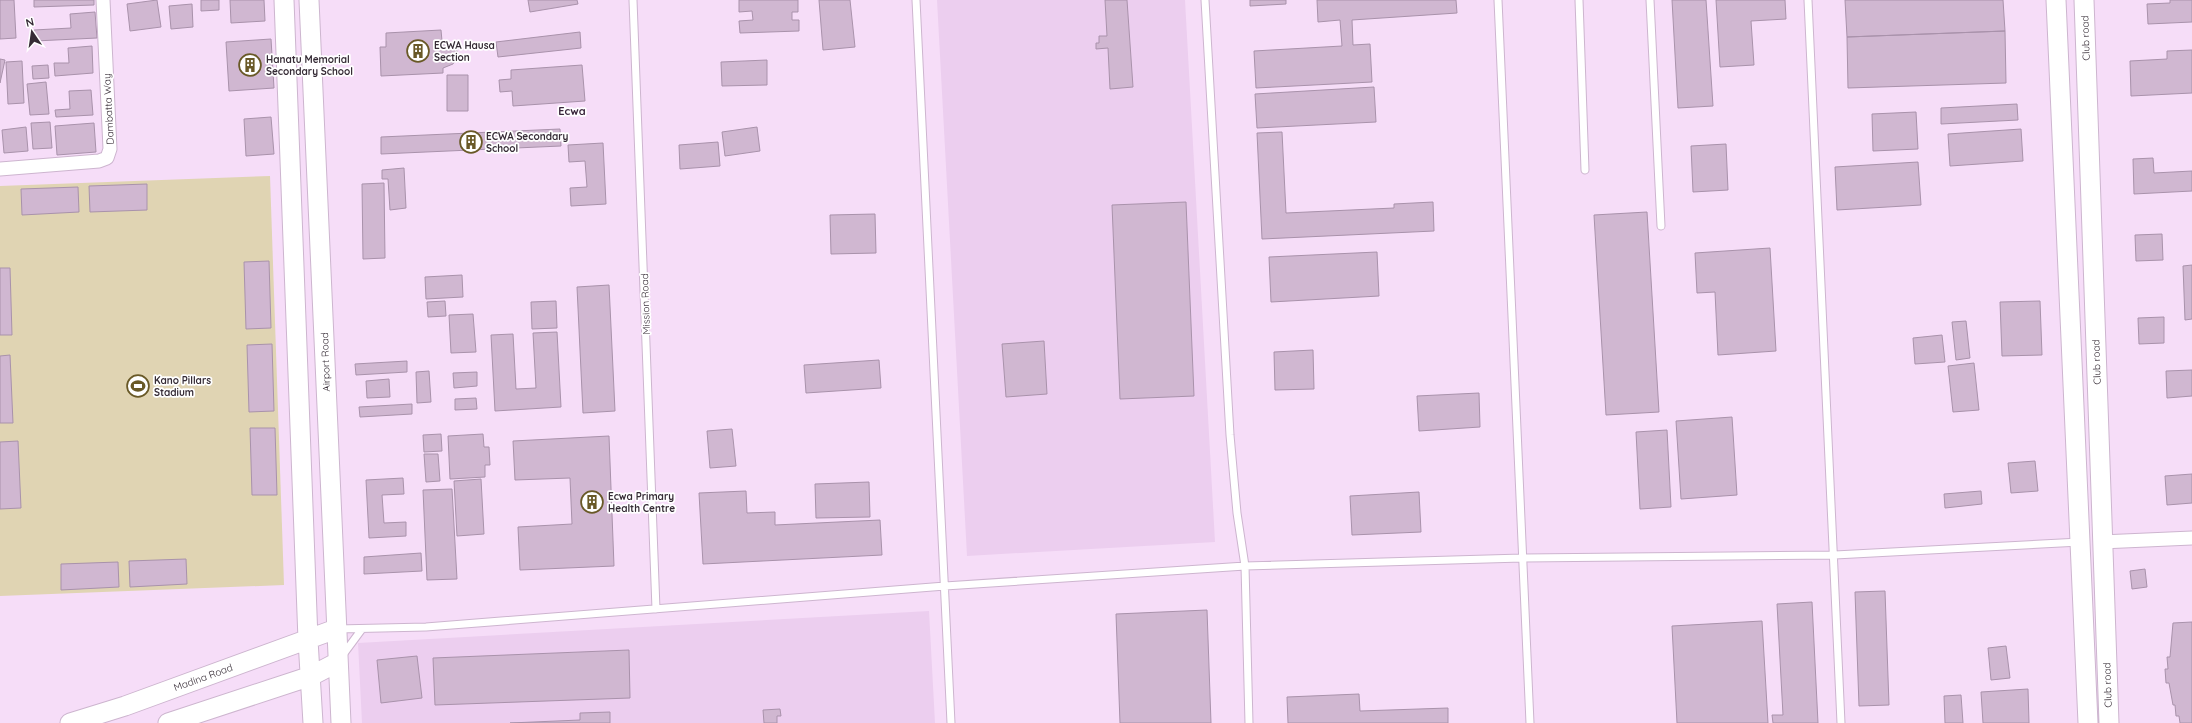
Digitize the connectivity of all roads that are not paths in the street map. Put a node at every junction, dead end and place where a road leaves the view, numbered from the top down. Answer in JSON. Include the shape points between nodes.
{"nodes":[{"id":1,"x":103,"y":0,"type":"edge"},
{"id":2,"x":284,"y":0,"type":"edge"},
{"id":3,"x":309,"y":0,"type":"edge"},
{"id":4,"x":633,"y":0,"type":"edge"},
{"id":5,"x":916,"y":0,"type":"edge"},
{"id":6,"x":1205,"y":0,"type":"edge"},
{"id":7,"x":1498,"y":0,"type":"edge"},
{"id":8,"x":1579,"y":0,"type":"edge"},
{"id":9,"x":1650,"y":0,"type":"edge"},
{"id":10,"x":1808,"y":0,"type":"edge"},
{"id":11,"x":2056,"y":0,"type":"edge"},
{"id":12,"x":2084,"y":0,"type":"edge"},
{"id":13,"x":0,"y":169,"type":"edge"},
{"id":14,"x":1585,"y":170,"type":"dead end"},
{"id":15,"x":1660,"y":226,"type":"dead end"},
{"id":16,"x":2192,"y":538,"type":"edge"},
{"id":17,"x":2080,"y":542,"type":"junction"},
{"id":18,"x":2101,"y":542,"type":"junction"},
{"id":19,"x":1835,"y":555,"type":"junction"},
{"id":20,"x":1522,"y":558,"type":"junction"},
{"id":21,"x":1245,"y":566,"type":"junction"},
{"id":22,"x":2102,"y":566,"type":"junction"},
{"id":23,"x":2081,"y":567,"type":"junction"},
{"id":24,"x":945,"y":586,"type":"junction"},
{"id":25,"x":656,"y":609,"type":"junction"},
{"id":26,"x":336,"y":629,"type":"junction"},
{"id":27,"x":362,"y":629,"type":"junction"},
{"id":28,"x":308,"y":640,"type":"junction"},
{"id":29,"x":338,"y":662,"type":"junction"},
{"id":30,"x":311,"y":676,"type":"junction"},
{"id":31,"x":70,"y":723,"type":"edge"},
{"id":32,"x":168,"y":723,"type":"edge"},
{"id":33,"x":313,"y":723,"type":"edge"},
{"id":34,"x":341,"y":723,"type":"edge"},
{"id":35,"x":952,"y":723,"type":"edge"},
{"id":36,"x":1249,"y":723,"type":"edge"},
{"id":37,"x":1530,"y":723,"type":"edge"},
{"id":38,"x":1841,"y":723,"type":"edge"},
{"id":39,"x":2088,"y":723,"type":"edge"},
{"id":40,"x":2108,"y":723,"type":"edge"}],
"edges":[{"from":1,"to":13,"type":"street","name":"Dambatta Way","via":[[110,149],[107,158],[99,162]]},
{"from":2,"to":28,"type":"main road"},
{"from":3,"to":26,"type":"main road","name":"Airport Road"},
{"from":4,"to":25,"type":"lane","name":"Mission Road"},
{"from":5,"to":24,"type":"lane"},
{"from":6,"to":21,"type":"lane","via":[[1230,435],[1237,514]]},
{"from":7,"to":20,"type":"lane"},
{"from":8,"to":14,"type":"lane"},
{"from":9,"to":15,"type":"lane"},
{"from":10,"to":19,"type":"lane"},
{"from":11,"to":17,"type":"main road"},
{"from":12,"to":18,"type":"main road","name":"Club road"},
{"from":16,"to":18,"type":"street"},
{"from":17,"to":19,"type":"lane"},
{"from":17,"to":23,"type":"main road"},
{"from":18,"to":22,"type":"main road","name":"Club road"},
{"from":19,"to":20,"type":"lane"},
{"from":19,"to":38,"type":"lane"},
{"from":20,"to":21,"type":"lane"},
{"from":20,"to":37,"type":"lane"},
{"from":21,"to":24,"type":"lane"},
{"from":21,"to":36,"type":"lane"},
{"from":22,"to":23,"type":"main road"},
{"from":22,"to":40,"type":"main road","name":"Club road"},
{"from":23,"to":39,"type":"main road"},
{"from":24,"to":25,"type":"lane"},
{"from":24,"to":35,"type":"lane"},
{"from":25,"to":27,"type":"lane","via":[[426,627]]},
{"from":26,"to":27,"type":"lane"},
{"from":26,"to":28,"type":"main road","name":"Madina Road"},
{"from":26,"to":29,"type":"main road","name":"Airport Road"},
{"from":27,"to":29,"type":"lane"},
{"from":28,"to":30,"type":"main road"},
{"from":28,"to":31,"type":"main road","name":"Madina Road","via":[[125,706]]},
{"from":29,"to":30,"type":"main road"},
{"from":29,"to":34,"type":"main road","name":"Airport Road"},
{"from":30,"to":32,"type":"main road"},
{"from":30,"to":33,"type":"main road"}]}
